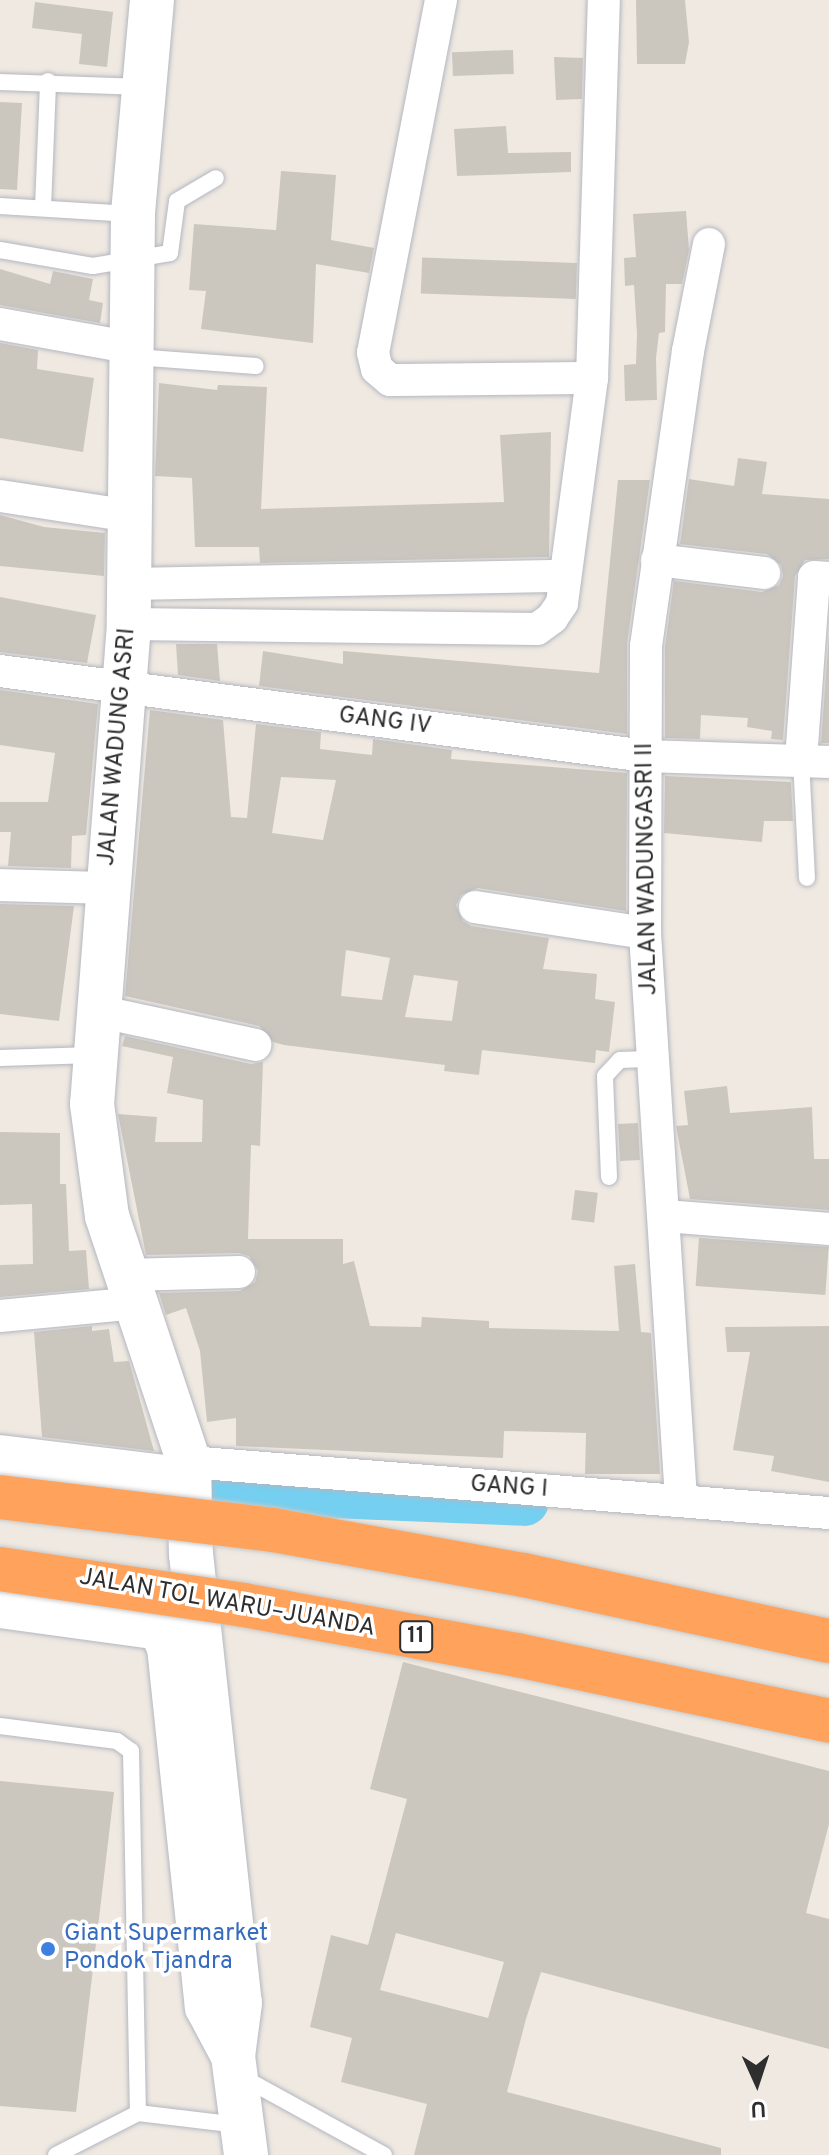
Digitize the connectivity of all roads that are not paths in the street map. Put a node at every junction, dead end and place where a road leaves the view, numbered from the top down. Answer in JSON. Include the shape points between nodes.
{"nodes":[{"id":1,"x":152,"y":0,"type":"edge"},
{"id":2,"x":441,"y":0,"type":"edge"},
{"id":3,"x":604,"y":0,"type":"edge"},
{"id":4,"x":48,"y":81,"type":"junction"},
{"id":5,"x":0,"y":82,"type":"edge"},
{"id":6,"x":144,"y":87,"type":"junction"},
{"id":7,"x":216,"y":178,"type":"dead end"},
{"id":8,"x":0,"y":206,"type":"edge"},
{"id":9,"x":43,"y":208,"type":"junction"},
{"id":10,"x":133,"y":214,"type":"junction"},
{"id":11,"x":709,"y":244,"type":"dead end"},
{"id":12,"x":0,"y":250,"type":"edge"},
{"id":13,"x":132,"y":257,"type":"junction"},
{"id":14,"x":0,"y":324,"type":"edge"},
{"id":15,"x":129,"y":352,"type":"junction"},
{"id":16,"x":256,"y":366,"type":"dead end"},
{"id":17,"x":592,"y":378,"type":"junction"},
{"id":18,"x":0,"y":496,"type":"edge"},
{"id":19,"x":130,"y":516,"type":"junction"},
{"id":20,"x":657,"y":560,"type":"junction"},
{"id":21,"x":764,"y":573,"type":"dead end"},
{"id":22,"x":565,"y":576,"type":"junction"},
{"id":23,"x":829,"y":578,"type":"edge"},
{"id":24,"x":129,"y":604,"type":"junction"},
{"id":25,"x":0,"y":671,"type":"edge"},
{"id":26,"x":124,"y":689,"type":"junction"},
{"id":27,"x":646,"y":756,"type":"junction"},
{"id":28,"x":815,"y":761,"type":"edge"},
{"id":29,"x":807,"y":878,"type":"dead end"},
{"id":30,"x":0,"y":885,"type":"edge"},
{"id":31,"x":105,"y":888,"type":"junction"},
{"id":32,"x":475,"y":907,"type":"dead end"},
{"id":33,"x":645,"y":933,"type":"junction"},
{"id":34,"x":97,"y":1011,"type":"junction"},
{"id":35,"x":255,"y":1045,"type":"dead end"},
{"id":36,"x":93,"y":1055,"type":"junction"},
{"id":37,"x":0,"y":1058,"type":"edge"},
{"id":38,"x":653,"y":1059,"type":"junction"},
{"id":39,"x":609,"y":1177,"type":"dead end"},
{"id":40,"x":665,"y":1216,"type":"junction"},
{"id":41,"x":829,"y":1229,"type":"edge"},
{"id":42,"x":239,"y":1272,"type":"dead end"},
{"id":43,"x":132,"y":1289,"type":"junction"},
{"id":44,"x":0,"y":1316,"type":"edge"},
{"id":45,"x":0,"y":1457,"type":"edge"},
{"id":46,"x":189,"y":1471,"type":"junction"},
{"id":47,"x":0,"y":1497,"type":"edge"},
{"id":48,"x":681,"y":1499,"type":"junction"},
{"id":49,"x":829,"y":1513,"type":"edge"},
{"id":50,"x":191,"y":1554,"type":"junction"},
{"id":51,"x":0,"y":1569,"type":"edge"},
{"id":52,"x":0,"y":1606,"type":"edge"},
{"id":53,"x":160,"y":1628,"type":"junction"},
{"id":54,"x":829,"y":1641,"type":"edge"},
{"id":55,"x":829,"y":1721,"type":"edge"},
{"id":56,"x":0,"y":1726,"type":"edge"},
{"id":57,"x":234,"y":2065,"type":"junction"},
{"id":58,"x":138,"y":2113,"type":"junction"},
{"id":59,"x":245,"y":2141,"type":"edge"},
{"id":60,"x":56,"y":2155,"type":"edge"},
{"id":61,"x":384,"y":2155,"type":"edge"}],
"edges":[{"from":1,"to":6,"type":"main road","name":"JALAN WADUNG ASRI"},
{"from":2,"to":17,"type":"street","via":[[373,353],[377,369],[390,380]]},
{"from":3,"to":17,"type":"street"},
{"from":4,"to":5,"type":"lane"},
{"from":4,"to":6,"type":"lane"},
{"from":4,"to":9,"type":"lane"},
{"from":6,"to":10,"type":"main road","name":"JALAN WADUNG ASRI"},
{"from":7,"to":13,"type":"lane","via":[[177,201],[171,252]]},
{"from":8,"to":9,"type":"lane"},
{"from":9,"to":10,"type":"lane"},
{"from":10,"to":13,"type":"main road","name":"JALAN WADUNG ASRI"},
{"from":11,"to":20,"type":"street","name":"JALAN WADUNGASRI II"},
{"from":12,"to":13,"type":"lane","via":[[93,266]]},
{"from":13,"to":15,"type":"main road","name":"JALAN WADUNG ASRI"},
{"from":14,"to":15,"type":"street"},
{"from":15,"to":16,"type":"lane"},
{"from":15,"to":19,"type":"main road","name":"JALAN WADUNG ASRI"},
{"from":17,"to":22,"type":"street"},
{"from":18,"to":19,"type":"street"},
{"from":19,"to":24,"type":"main road","name":"JALAN WADUNG ASRI"},
{"from":20,"to":21,"type":"street"},
{"from":20,"to":27,"type":"street","name":"JALAN WADUNGASRI II","via":[[646,646]]},
{"from":22,"to":24,"type":"street"},
{"from":22,"to":24,"type":"street","via":[[562,603],[537,629]]},
{"from":23,"to":28,"type":"street","via":[[814,577]]},
{"from":24,"to":26,"type":"main road","name":"JALAN WADUNG ASRI"},
{"from":25,"to":26,"type":"street","name":"GANG IV"},
{"from":26,"to":27,"type":"street","name":"GANG IV"},
{"from":26,"to":31,"type":"main road","name":"JALAN WADUNG ASRI"},
{"from":27,"to":28,"type":"street","name":"GANG IV"},
{"from":27,"to":33,"type":"street","name":"JALAN WADUNGASRI II"},
{"from":28,"to":29,"type":"lane"},
{"from":30,"to":31,"type":"street"},
{"from":31,"to":34,"type":"main road","name":"JALAN WADUNG ASRI"},
{"from":32,"to":33,"type":"street"},
{"from":33,"to":38,"type":"street","name":"JALAN WADUNGASRI II"},
{"from":34,"to":35,"type":"street"},
{"from":34,"to":36,"type":"main road","name":"JALAN WADUNG ASRI"},
{"from":36,"to":37,"type":"lane"},
{"from":36,"to":43,"type":"main road","name":"JALAN WADUNG ASRI","via":[[96,1155],[107,1216]]},
{"from":38,"to":39,"type":"lane","via":[[620,1060],[605,1076]]},
{"from":38,"to":40,"type":"street","name":"JALAN WADUNGASRI II"},
{"from":40,"to":41,"type":"street"},
{"from":40,"to":48,"type":"street","name":"JALAN WADUNGASRI II"},
{"from":42,"to":43,"type":"street"},
{"from":43,"to":44,"type":"street"},
{"from":43,"to":46,"type":"main road","name":"JALAN WADUNG ASRI"},
{"from":45,"to":46,"type":"main road"},
{"from":46,"to":48,"type":"street","name":"GANG I"},
{"from":46,"to":50,"type":"main road","name":"JALAN WADUNG ASRI"},
{"from":47,"to":54,"type":"highway","bridge":true,"via":[[273,1530],[523,1575]]},
{"from":48,"to":49,"type":"street","name":"GANG I"},
{"from":50,"to":53,"type":"main road","via":[[178,1573]]},
{"from":50,"to":57,"type":"main road","name":"JALAN WADUNG ASRI","via":[[240,2003]]},
{"from":51,"to":55,"type":"highway","name":"JALAN TOL WARU–JUANDA","number":"11","bridge":true,"via":[[487,1650]]},
{"from":52,"to":53,"type":"main road"},
{"from":53,"to":57,"type":"main road","via":[[169,1647],[207,2007]]},
{"from":56,"to":58,"type":"lane","via":[[117,1741],[133,1758]]},
{"from":57,"to":59,"type":"main road"},
{"from":57,"to":61,"type":"lane"},
{"from":58,"to":59,"type":"lane"},
{"from":58,"to":60,"type":"lane"}]}
